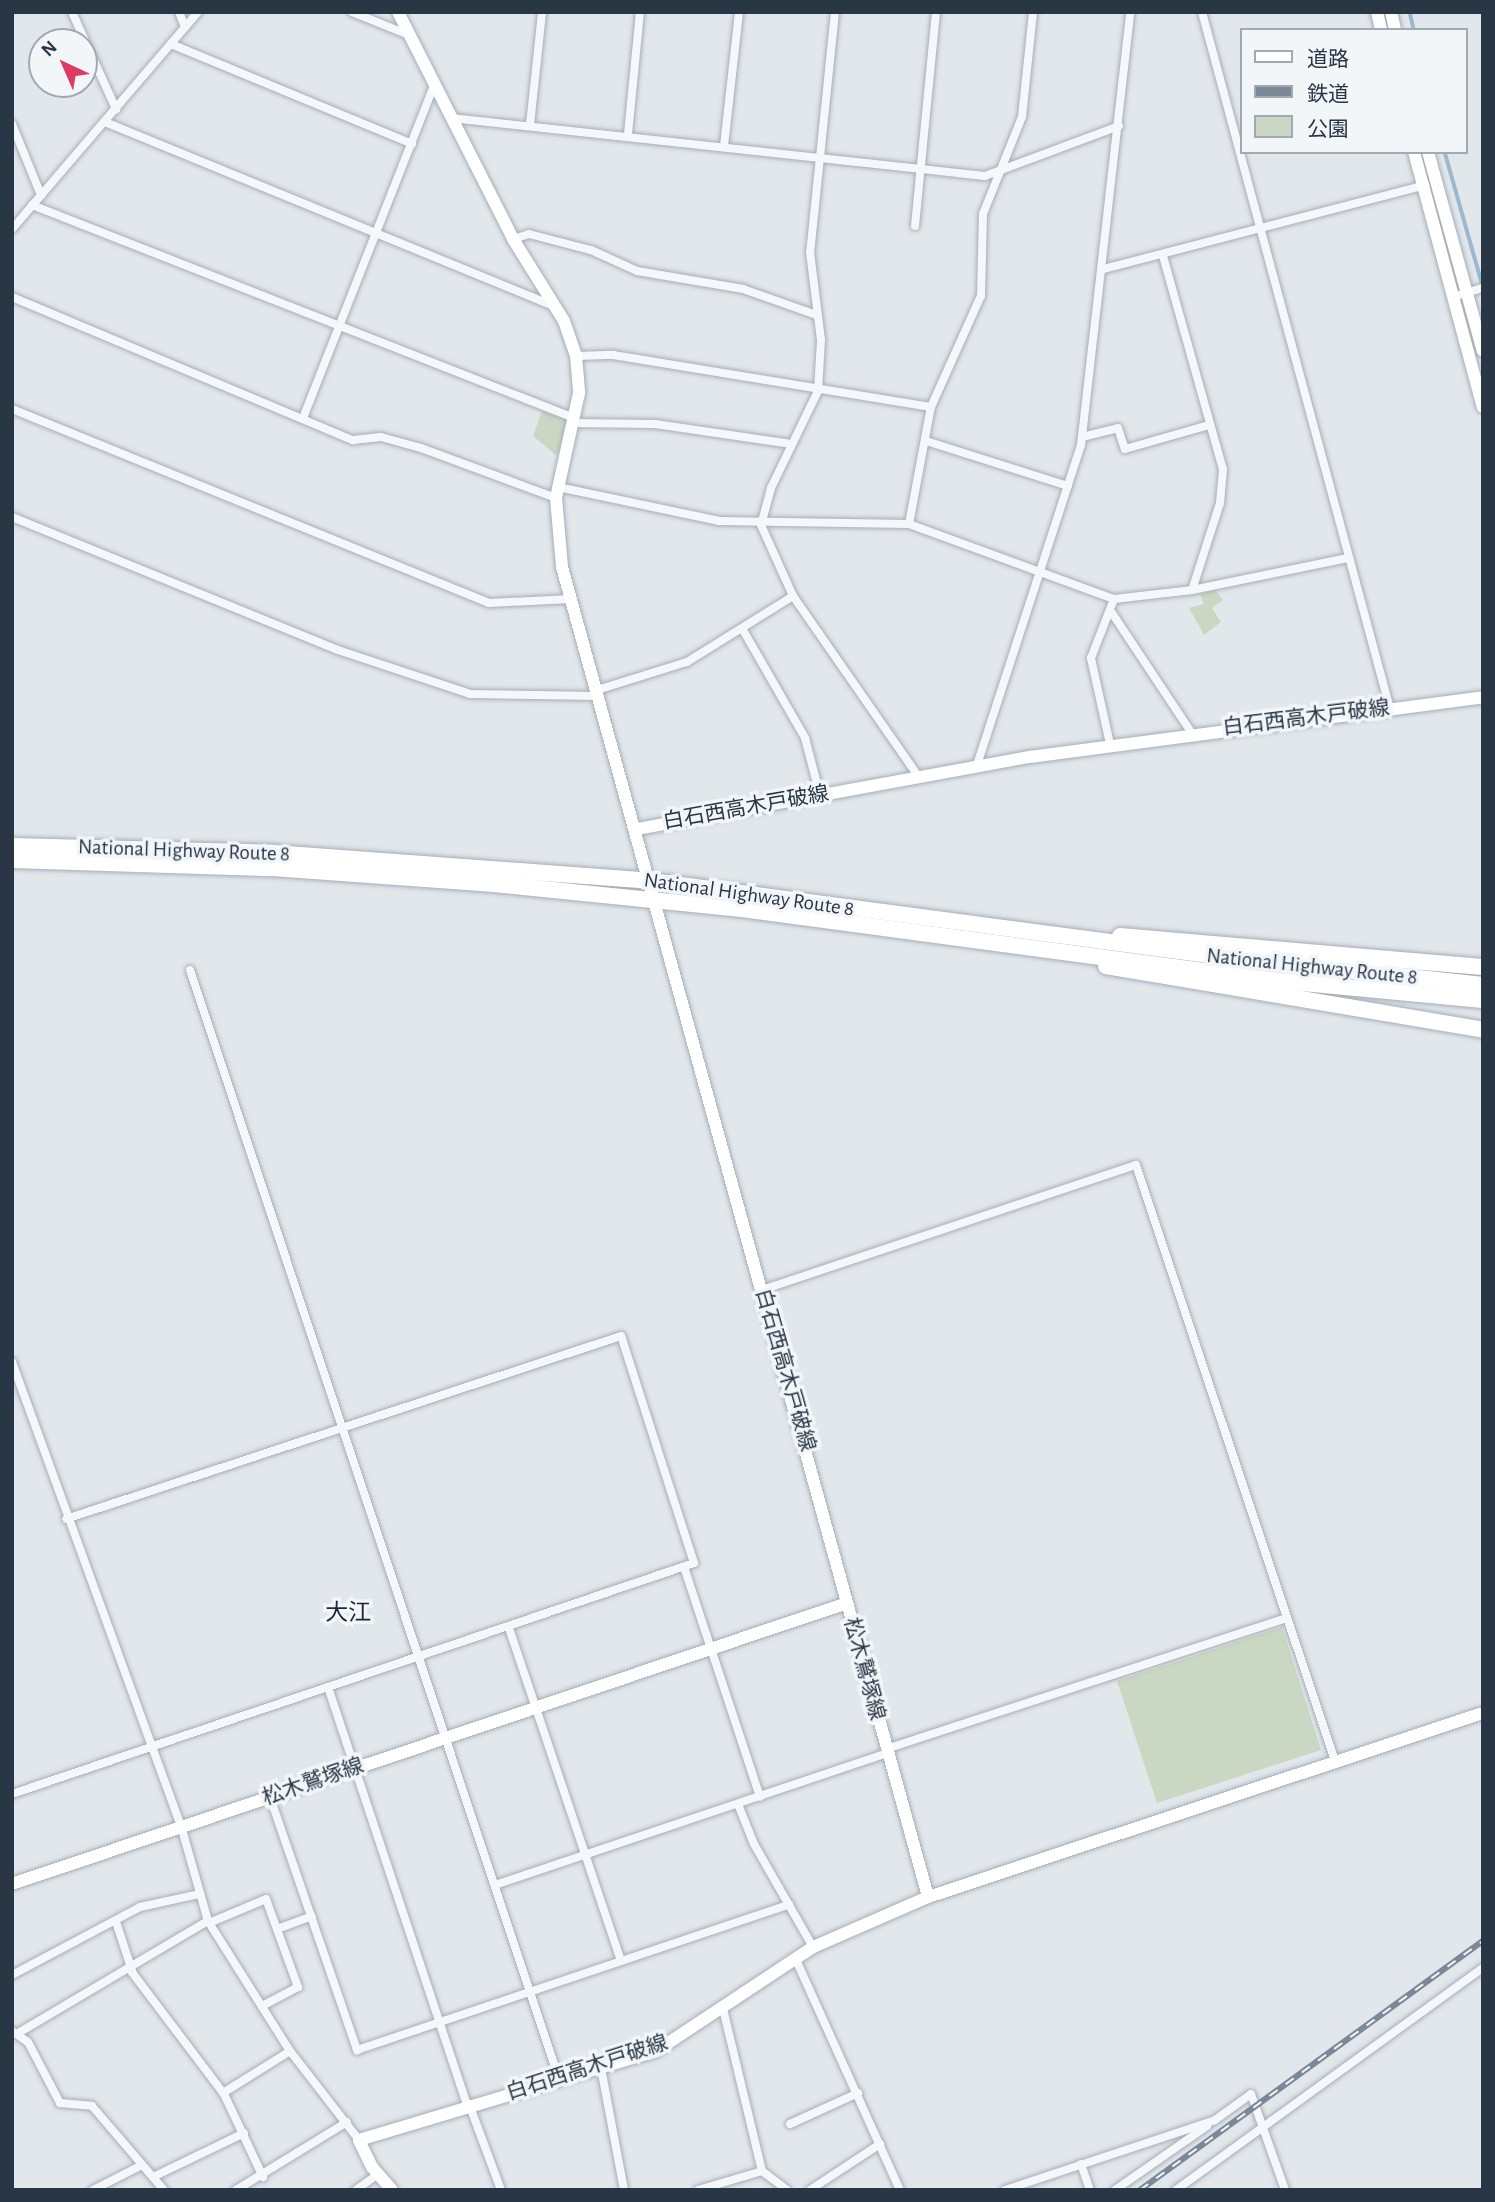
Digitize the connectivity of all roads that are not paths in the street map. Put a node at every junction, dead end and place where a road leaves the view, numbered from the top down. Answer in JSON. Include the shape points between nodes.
{"nodes":[{"id":1,"x":72,"y":12,"type":"edge"},
{"id":2,"x":179,"y":12,"type":"edge"},
{"id":3,"x":198,"y":12,"type":"edge"},
{"id":4,"x":352,"y":12,"type":"edge"},
{"id":5,"x":398,"y":12,"type":"edge"},
{"id":6,"x":542,"y":12,"type":"edge"},
{"id":7,"x":640,"y":12,"type":"edge"},
{"id":8,"x":738,"y":12,"type":"edge"},
{"id":9,"x":835,"y":12,"type":"edge"},
{"id":10,"x":936,"y":12,"type":"edge"},
{"id":11,"x":1033,"y":12,"type":"edge"},
{"id":12,"x":1130,"y":12,"type":"edge"},
{"id":13,"x":1202,"y":12,"type":"edge"},
{"id":14,"x":185,"y":27,"type":"junction"},
{"id":15,"x":409,"y":35,"type":"junction"},
{"id":16,"x":171,"y":44,"type":"junction"},
{"id":17,"x":434,"y":86,"type":"junction"},
{"id":18,"x":116,"y":109,"type":"junction"},
{"id":19,"x":451,"y":118,"type":"junction"},
{"id":20,"x":105,"y":122,"type":"junction"},
{"id":21,"x":12,"y":124,"type":"edge"},
{"id":22,"x":530,"y":125,"type":"junction"},
{"id":23,"x":1119,"y":127,"type":"junction"},
{"id":24,"x":628,"y":134,"type":"junction"},
{"id":25,"x":412,"y":144,"type":"junction"},
{"id":26,"x":724,"y":146,"type":"junction"},
{"id":27,"x":1415,"y":154,"type":"edge"},
{"id":28,"x":1429,"y":154,"type":"edge"},
{"id":29,"x":819,"y":157,"type":"junction"},
{"id":30,"x":920,"y":169,"type":"junction"},
{"id":31,"x":998,"y":173,"type":"junction"},
{"id":32,"x":1436,"y":182,"type":"junction"},
{"id":33,"x":1423,"y":186,"type":"junction"},
{"id":34,"x":41,"y":195,"type":"junction"},
{"id":35,"x":32,"y":205,"type":"junction"},
{"id":36,"x":915,"y":226,"type":"dead end"},
{"id":37,"x":12,"y":229,"type":"edge"},
{"id":38,"x":1259,"y":230,"type":"junction"},
{"id":39,"x":376,"y":237,"type":"junction"},
{"id":40,"x":513,"y":239,"type":"junction"},
{"id":41,"x":1163,"y":256,"type":"junction"},
{"id":42,"x":1103,"y":270,"type":"junction"},
{"id":43,"x":1483,"y":288,"type":"edge"},
{"id":44,"x":1466,"y":293,"type":"junction"},
{"id":45,"x":12,"y":297,"type":"edge"},
{"id":46,"x":1453,"y":297,"type":"junction"},
{"id":47,"x":556,"y":306,"type":"junction"},
{"id":48,"x":817,"y":315,"type":"junction"},
{"id":49,"x":340,"y":328,"type":"junction"},
{"id":50,"x":1483,"y":351,"type":"edge"},
{"id":51,"x":576,"y":356,"type":"junction"},
{"id":52,"x":818,"y":391,"type":"junction"},
{"id":53,"x":931,"y":407,"type":"junction"},
{"id":54,"x":1483,"y":407,"type":"edge"},
{"id":55,"x":12,"y":409,"type":"edge"},
{"id":56,"x":303,"y":418,"type":"junction"},
{"id":57,"x":573,"y":420,"type":"junction"},
{"id":58,"x":1209,"y":425,"type":"junction"},
{"id":59,"x":1082,"y":437,"type":"junction"},
{"id":60,"x":926,"y":441,"type":"junction"},
{"id":61,"x":792,"y":444,"type":"junction"},
{"id":62,"x":1068,"y":486,"type":"junction"},
{"id":63,"x":557,"y":492,"type":"junction"},
{"id":64,"x":12,"y":517,"type":"edge"},
{"id":65,"x":909,"y":524,"type":"junction"},
{"id":66,"x":761,"y":525,"type":"junction"},
{"id":67,"x":1348,"y":558,"type":"junction"},
{"id":68,"x":1040,"y":569,"type":"junction"},
{"id":69,"x":1192,"y":590,"type":"junction"},
{"id":70,"x":793,"y":596,"type":"junction"},
{"id":71,"x":571,"y":598,"type":"junction"},
{"id":72,"x":1114,"y":599,"type":"junction"},
{"id":73,"x":1112,"y":613,"type":"junction"},
{"id":74,"x":743,"y":630,"type":"junction"},
{"id":75,"x":597,"y":693,"type":"junction"},
{"id":76,"x":1483,"y":697,"type":"edge"},
{"id":77,"x":1390,"y":709,"type":"junction"},
{"id":78,"x":1191,"y":732,"type":"junction"},
{"id":79,"x":1110,"y":744,"type":"junction"},
{"id":80,"x":977,"y":765,"type":"junction"},
{"id":81,"x":919,"y":777,"type":"junction"},
{"id":82,"x":820,"y":795,"type":"junction"},
{"id":83,"x":638,"y":833,"type":"junction"},
{"id":84,"x":12,"y":846,"type":"edge"},
{"id":85,"x":12,"y":860,"type":"edge"},
{"id":86,"x":650,"y":881,"type":"junction"},
{"id":87,"x":656,"y":900,"type":"junction"},
{"id":88,"x":1075,"y":938,"type":"junction"},
{"id":89,"x":1028,"y":947,"type":"junction"},
{"id":90,"x":1483,"y":967,"type":"edge"},
{"id":91,"x":190,"y":970,"type":"dead end"},
{"id":92,"x":1483,"y":985,"type":"edge"},
{"id":93,"x":1483,"y":1000,"type":"edge"},
{"id":94,"x":1483,"y":1030,"type":"edge"},
{"id":95,"x":762,"y":1290,"type":"junction"},
{"id":96,"x":12,"y":1362,"type":"edge"},
{"id":97,"x":340,"y":1429,"type":"junction"},
{"id":98,"x":66,"y":1519,"type":"junction"},
{"id":99,"x":684,"y":1567,"type":"junction"},
{"id":100,"x":847,"y":1603,"type":"junction"},
{"id":101,"x":1287,"y":1618,"type":"junction"},
{"id":102,"x":509,"y":1628,"type":"junction"},
{"id":103,"x":711,"y":1651,"type":"junction"},
{"id":104,"x":419,"y":1658,"type":"junction"},
{"id":105,"x":328,"y":1687,"type":"junction"},
{"id":106,"x":535,"y":1708,"type":"junction"},
{"id":107,"x":1483,"y":1713,"type":"edge"},
{"id":108,"x":442,"y":1738,"type":"junction"},
{"id":109,"x":150,"y":1748,"type":"junction"},
{"id":110,"x":886,"y":1751,"type":"junction"},
{"id":111,"x":1335,"y":1761,"type":"junction"},
{"id":112,"x":355,"y":1768,"type":"junction"},
{"id":113,"x":12,"y":1794,"type":"edge"},
{"id":114,"x":270,"y":1797,"type":"junction"},
{"id":115,"x":760,"y":1797,"type":"junction"},
{"id":116,"x":738,"y":1804,"type":"junction"},
{"id":117,"x":181,"y":1826,"type":"junction"},
{"id":118,"x":584,"y":1853,"type":"junction"},
{"id":119,"x":12,"y":1884,"type":"edge"},
{"id":120,"x":495,"y":1885,"type":"junction"},
{"id":121,"x":199,"y":1894,"type":"junction"},
{"id":122,"x":928,"y":1897,"type":"junction"},
{"id":123,"x":789,"y":1905,"type":"junction"},
{"id":124,"x":312,"y":1916,"type":"junction"},
{"id":125,"x":116,"y":1922,"type":"junction"},
{"id":126,"x":208,"y":1922,"type":"junction"},
{"id":127,"x":277,"y":1929,"type":"junction"},
{"id":128,"x":813,"y":1947,"type":"junction"},
{"id":129,"x":621,"y":1961,"type":"junction"},
{"id":130,"x":797,"y":1962,"type":"junction"},
{"id":131,"x":1483,"y":1968,"type":"edge"},
{"id":132,"x":132,"y":1970,"type":"junction"},
{"id":133,"x":12,"y":1975,"type":"edge"},
{"id":134,"x":529,"y":1992,"type":"junction"},
{"id":135,"x":262,"y":2007,"type":"junction"},
{"id":136,"x":723,"y":2009,"type":"junction"},
{"id":137,"x":441,"y":2022,"type":"junction"},
{"id":138,"x":16,"y":2031,"type":"edge"},
{"id":139,"x":290,"y":2051,"type":"junction"},
{"id":140,"x":601,"y":2068,"type":"junction"},
{"id":141,"x":559,"y":2079,"type":"junction"},
{"id":142,"x":223,"y":2093,"type":"junction"},
{"id":143,"x":858,"y":2093,"type":"junction"},
{"id":144,"x":468,"y":2105,"type":"junction"},
{"id":145,"x":1215,"y":2120,"type":"junction"},
{"id":146,"x":347,"y":2122,"type":"junction"},
{"id":147,"x":790,"y":2124,"type":"dead end"},
{"id":148,"x":1263,"y":2126,"type":"junction"},
{"id":149,"x":244,"y":2133,"type":"junction"},
{"id":150,"x":359,"y":2140,"type":"junction"},
{"id":151,"x":880,"y":2144,"type":"junction"},
{"id":152,"x":1082,"y":2164,"type":"junction"},
{"id":153,"x":142,"y":2165,"type":"junction"},
{"id":154,"x":762,"y":2171,"type":"junction"},
{"id":155,"x":379,"y":2174,"type":"junction"},
{"id":156,"x":153,"y":2177,"type":"junction"},
{"id":157,"x":263,"y":2177,"type":"junction"},
{"id":158,"x":734,"y":2186,"type":"edge"},
{"id":159,"x":93,"y":2190,"type":"edge"},
{"id":160,"x":164,"y":2190,"type":"edge"},
{"id":161,"x":236,"y":2190,"type":"edge"},
{"id":162,"x":356,"y":2190,"type":"edge"},
{"id":163,"x":392,"y":2190,"type":"edge"},
{"id":164,"x":501,"y":2190,"type":"edge"},
{"id":165,"x":624,"y":2190,"type":"edge"},
{"id":166,"x":698,"y":2190,"type":"edge"},
{"id":167,"x":787,"y":2190,"type":"edge"},
{"id":168,"x":810,"y":2190,"type":"edge"},
{"id":169,"x":900,"y":2190,"type":"edge"},
{"id":170,"x":1005,"y":2190,"type":"edge"},
{"id":171,"x":1090,"y":2190,"type":"edge"},
{"id":172,"x":1115,"y":2190,"type":"edge"},
{"id":173,"x":1176,"y":2190,"type":"edge"},
{"id":174,"x":1285,"y":2190,"type":"edge"}],
"edges":[{"from":1,"to":18,"type":"street"},
{"from":2,"to":14,"type":"street"},
{"from":3,"to":14,"type":"street"},
{"from":4,"to":15,"type":"street"},
{"from":5,"to":15,"type":"main road"},
{"from":6,"to":22,"type":"street"},
{"from":7,"to":24,"type":"street"},
{"from":8,"to":26,"type":"street"},
{"from":9,"to":29,"type":"street"},
{"from":10,"to":30,"type":"street"},
{"from":11,"to":31,"type":"street","via":[[1022,117]]},
{"from":12,"to":23,"type":"street"},
{"from":13,"to":38,"type":"street"},
{"from":14,"to":16,"type":"street"},
{"from":15,"to":17,"type":"main road"},
{"from":16,"to":18,"type":"street"},
{"from":16,"to":25,"type":"street"},
{"from":17,"to":19,"type":"main road"},
{"from":17,"to":25,"type":"street"},
{"from":18,"to":20,"type":"street"},
{"from":19,"to":22,"type":"street"},
{"from":19,"to":40,"type":"main road"},
{"from":20,"to":34,"type":"street"},
{"from":20,"to":39,"type":"street"},
{"from":21,"to":34,"type":"street"},
{"from":22,"to":24,"type":"street"},
{"from":23,"to":31,"type":"street"},
{"from":23,"to":42,"type":"street"},
{"from":24,"to":26,"type":"street"},
{"from":25,"to":39,"type":"street"},
{"from":26,"to":29,"type":"street"},
{"from":27,"to":33,"type":"main road"},
{"from":28,"to":32,"type":"main road"},
{"from":29,"to":30,"type":"street"},
{"from":29,"to":48,"type":"street","via":[[810,252]]},
{"from":30,"to":31,"type":"street"},
{"from":30,"to":36,"type":"street"},
{"from":31,"to":53,"type":"street","via":[[983,214],[981,296]]},
{"from":32,"to":33,"type":"street"},
{"from":32,"to":44,"type":"main road"},
{"from":33,"to":38,"type":"street"},
{"from":33,"to":46,"type":"main road"},
{"from":34,"to":35,"type":"street"},
{"from":35,"to":37,"type":"street"},
{"from":35,"to":49,"type":"street"},
{"from":38,"to":41,"type":"street"},
{"from":38,"to":67,"type":"street"},
{"from":39,"to":47,"type":"street"},
{"from":39,"to":49,"type":"street"},
{"from":40,"to":47,"type":"main road"},
{"from":40,"to":48,"type":"street","via":[[529,234],[590,250],[637,271],[743,289]]},
{"from":41,"to":42,"type":"street"},
{"from":41,"to":58,"type":"street"},
{"from":42,"to":59,"type":"street"},
{"from":43,"to":44,"type":"street"},
{"from":44,"to":46,"type":"street"},
{"from":44,"to":50,"type":"main road"},
{"from":45,"to":56,"type":"street"},
{"from":46,"to":54,"type":"main road"},
{"from":47,"to":51,"type":"main road"},
{"from":48,"to":52,"type":"street"},
{"from":49,"to":56,"type":"street"},
{"from":49,"to":57,"type":"street"},
{"from":51,"to":52,"type":"street","via":[[613,355]]},
{"from":51,"to":57,"type":"main road","via":[[579,394]]},
{"from":52,"to":53,"type":"street"},
{"from":52,"to":61,"type":"street"},
{"from":53,"to":60,"type":"street"},
{"from":55,"to":71,"type":"street","via":[[489,603]]},
{"from":56,"to":63,"type":"street","via":[[353,440],[381,437]]},
{"from":57,"to":61,"type":"street","via":[[655,424]]},
{"from":57,"to":63,"type":"main road"},
{"from":58,"to":59,"type":"street","via":[[1125,449],[1118,428]]},
{"from":58,"to":69,"type":"street","via":[[1223,469],[1220,503]]},
{"from":59,"to":62,"type":"street"},
{"from":60,"to":62,"type":"street"},
{"from":60,"to":65,"type":"street"},
{"from":61,"to":66,"type":"street"},
{"from":62,"to":68,"type":"street"},
{"from":63,"to":66,"type":"street"},
{"from":63,"to":71,"type":"main road","via":[[555,532]]},
{"from":64,"to":75,"type":"street","via":[[338,650],[470,694]]},
{"from":65,"to":66,"type":"street"},
{"from":65,"to":68,"type":"street"},
{"from":66,"to":70,"type":"street"},
{"from":67,"to":69,"type":"street"},
{"from":67,"to":77,"type":"street"},
{"from":68,"to":72,"type":"street"},
{"from":68,"to":80,"type":"street"},
{"from":69,"to":72,"type":"street"},
{"from":70,"to":74,"type":"street"},
{"from":70,"to":81,"type":"street"},
{"from":71,"to":75,"type":"main road"},
{"from":72,"to":73,"type":"street"},
{"from":73,"to":78,"type":"street"},
{"from":73,"to":79,"type":"street","via":[[1091,658]]},
{"from":74,"to":75,"type":"street","via":[[687,662]]},
{"from":74,"to":82,"type":"street","via":[[805,738]]},
{"from":75,"to":83,"type":"main road"},
{"from":76,"to":77,"type":"main road","name":"白石西高木戸破線"},
{"from":77,"to":78,"type":"main road","name":"白石西高木戸破線"},
{"from":78,"to":79,"type":"main road","name":"白石西高木戸破線"},
{"from":79,"to":80,"type":"main road","name":"白石西高木戸破線"},
{"from":80,"to":81,"type":"main road","name":"白石西高木戸破線"},
{"from":81,"to":82,"type":"main road","name":"白石西高木戸破線"},
{"from":82,"to":83,"type":"main road","name":"白石西高木戸破線"},
{"from":83,"to":86,"type":"main road","name":"白石西高木戸破線"},
{"from":84,"to":86,"type":"highway","name":"National Highway Route 8","via":[[273,853]]},
{"from":85,"to":87,"type":"highway","name":"National Highway Route 8","via":[[272,868]]},
{"from":86,"to":87,"type":"main road","name":"白石西高木戸破線"},
{"from":86,"to":88,"type":"highway","name":"National Highway Route 8"},
{"from":87,"to":89,"type":"highway","name":"National Highway Route 8"},
{"from":87,"to":95,"type":"main road","name":"白石西高木戸破線"},
{"from":88,"to":90,"type":"highway","via":[[1146,935]]},
{"from":88,"to":92,"type":"highway","name":"National Highway Route 8"},
{"from":89,"to":93,"type":"highway","name":"National Highway Route 8","via":[[1272,980]]},
{"from":89,"to":94,"type":"highway","via":[[1142,975]]},
{"from":91,"to":97,"type":"street"},
{"from":95,"to":100,"type":"main road","name":"白石西高木戸破線"},
{"from":95,"to":101,"type":"street","via":[[1136,1165]]},
{"from":96,"to":98,"type":"street"},
{"from":97,"to":98,"type":"street"},
{"from":97,"to":99,"type":"street","via":[[621,1336],[694,1563]]},
{"from":97,"to":104,"type":"street"},
{"from":98,"to":109,"type":"street"},
{"from":99,"to":102,"type":"street"},
{"from":99,"to":103,"type":"street"},
{"from":100,"to":103,"type":"main road","name":"松木鷲塚線"},
{"from":100,"to":110,"type":"main road","name":"松木鷲塚線"},
{"from":101,"to":110,"type":"street"},
{"from":101,"to":111,"type":"street"},
{"from":102,"to":104,"type":"street"},
{"from":102,"to":106,"type":"street"},
{"from":103,"to":106,"type":"main road","name":"松木鷲塚線"},
{"from":103,"to":115,"type":"street"},
{"from":104,"to":105,"type":"street"},
{"from":104,"to":108,"type":"street"},
{"from":105,"to":109,"type":"street"},
{"from":105,"to":112,"type":"street"},
{"from":106,"to":108,"type":"main road","name":"松木鷲塚線"},
{"from":106,"to":118,"type":"street"},
{"from":107,"to":111,"type":"main road"},
{"from":108,"to":112,"type":"main road","name":"松木鷲塚線"},
{"from":108,"to":120,"type":"street"},
{"from":109,"to":113,"type":"street"},
{"from":109,"to":117,"type":"street"},
{"from":110,"to":115,"type":"street"},
{"from":110,"to":122,"type":"main road","name":"松木鷲塚線"},
{"from":111,"to":122,"type":"main road"},
{"from":112,"to":114,"type":"main road","name":"松木鷲塚線"},
{"from":112,"to":137,"type":"street"},
{"from":114,"to":117,"type":"main road","name":"松木鷲塚線"},
{"from":114,"to":124,"type":"street"},
{"from":115,"to":116,"type":"street"},
{"from":116,"to":118,"type":"street"},
{"from":116,"to":123,"type":"street"},
{"from":117,"to":119,"type":"main road","name":"松木鷲塚線"},
{"from":117,"to":121,"type":"street"},
{"from":118,"to":120,"type":"street"},
{"from":118,"to":129,"type":"street"},
{"from":120,"to":134,"type":"street"},
{"from":121,"to":125,"type":"street","via":[[140,1907]]},
{"from":121,"to":126,"type":"street"},
{"from":122,"to":128,"type":"main road","name":"白石西高木戸破線"},
{"from":123,"to":128,"type":"street"},
{"from":123,"to":129,"type":"street"},
{"from":124,"to":127,"type":"street"},
{"from":124,"to":137,"type":"street","via":[[357,2050]]},
{"from":125,"to":132,"type":"street"},
{"from":125,"to":133,"type":"street"},
{"from":126,"to":127,"type":"street","via":[[266,1899]]},
{"from":126,"to":132,"type":"street"},
{"from":126,"to":135,"type":"street"},
{"from":127,"to":135,"type":"street","via":[[298,1987]]},
{"from":128,"to":130,"type":"main road","name":"白石西高木戸破線"},
{"from":129,"to":134,"type":"street"},
{"from":130,"to":136,"type":"main road","name":"白石西高木戸破線"},
{"from":130,"to":143,"type":"street"},
{"from":131,"to":148,"type":"street"},
{"from":132,"to":138,"type":"street"},
{"from":132,"to":142,"type":"street"},
{"from":134,"to":137,"type":"street"},
{"from":134,"to":141,"type":"street"},
{"from":135,"to":139,"type":"street"},
{"from":136,"to":140,"type":"main road","name":"白石西高木戸破線","via":[[656,2051]]},
{"from":136,"to":154,"type":"street"},
{"from":137,"to":144,"type":"street"},
{"from":138,"to":153,"type":"street","via":[[60,2103],[86,2101]]},
{"from":139,"to":142,"type":"street"},
{"from":139,"to":146,"type":"street"},
{"from":140,"to":141,"type":"main road","name":"白石西高木戸破線"},
{"from":140,"to":165,"type":"street"},
{"from":141,"to":144,"type":"main road","name":"白石西高木戸破線"},
{"from":142,"to":149,"type":"street"},
{"from":143,"to":147,"type":"street"},
{"from":143,"to":151,"type":"street"},
{"from":144,"to":150,"type":"main road","name":"白石西高木戸破線"},
{"from":144,"to":164,"type":"street"},
{"from":145,"to":148,"type":"street","via":[[1251,2095]]},
{"from":145,"to":152,"type":"street"},
{"from":145,"to":172,"type":"street"},
{"from":146,"to":150,"type":"street"},
{"from":146,"to":157,"type":"street"},
{"from":148,"to":173,"type":"street"},
{"from":148,"to":174,"type":"street"},
{"from":149,"to":156,"type":"street"},
{"from":149,"to":157,"type":"street"},
{"from":150,"to":155,"type":"main road"},
{"from":151,"to":168,"type":"street"},
{"from":151,"to":169,"type":"street"},
{"from":152,"to":170,"type":"street"},
{"from":152,"to":171,"type":"street"},
{"from":153,"to":156,"type":"street"},
{"from":153,"to":159,"type":"street"},
{"from":154,"to":158,"type":"street"},
{"from":154,"to":167,"type":"street"},
{"from":155,"to":162,"type":"street"},
{"from":155,"to":163,"type":"main road"},
{"from":156,"to":160,"type":"street"},
{"from":157,"to":161,"type":"street"},
{"from":158,"to":166,"type":"street"}]}
